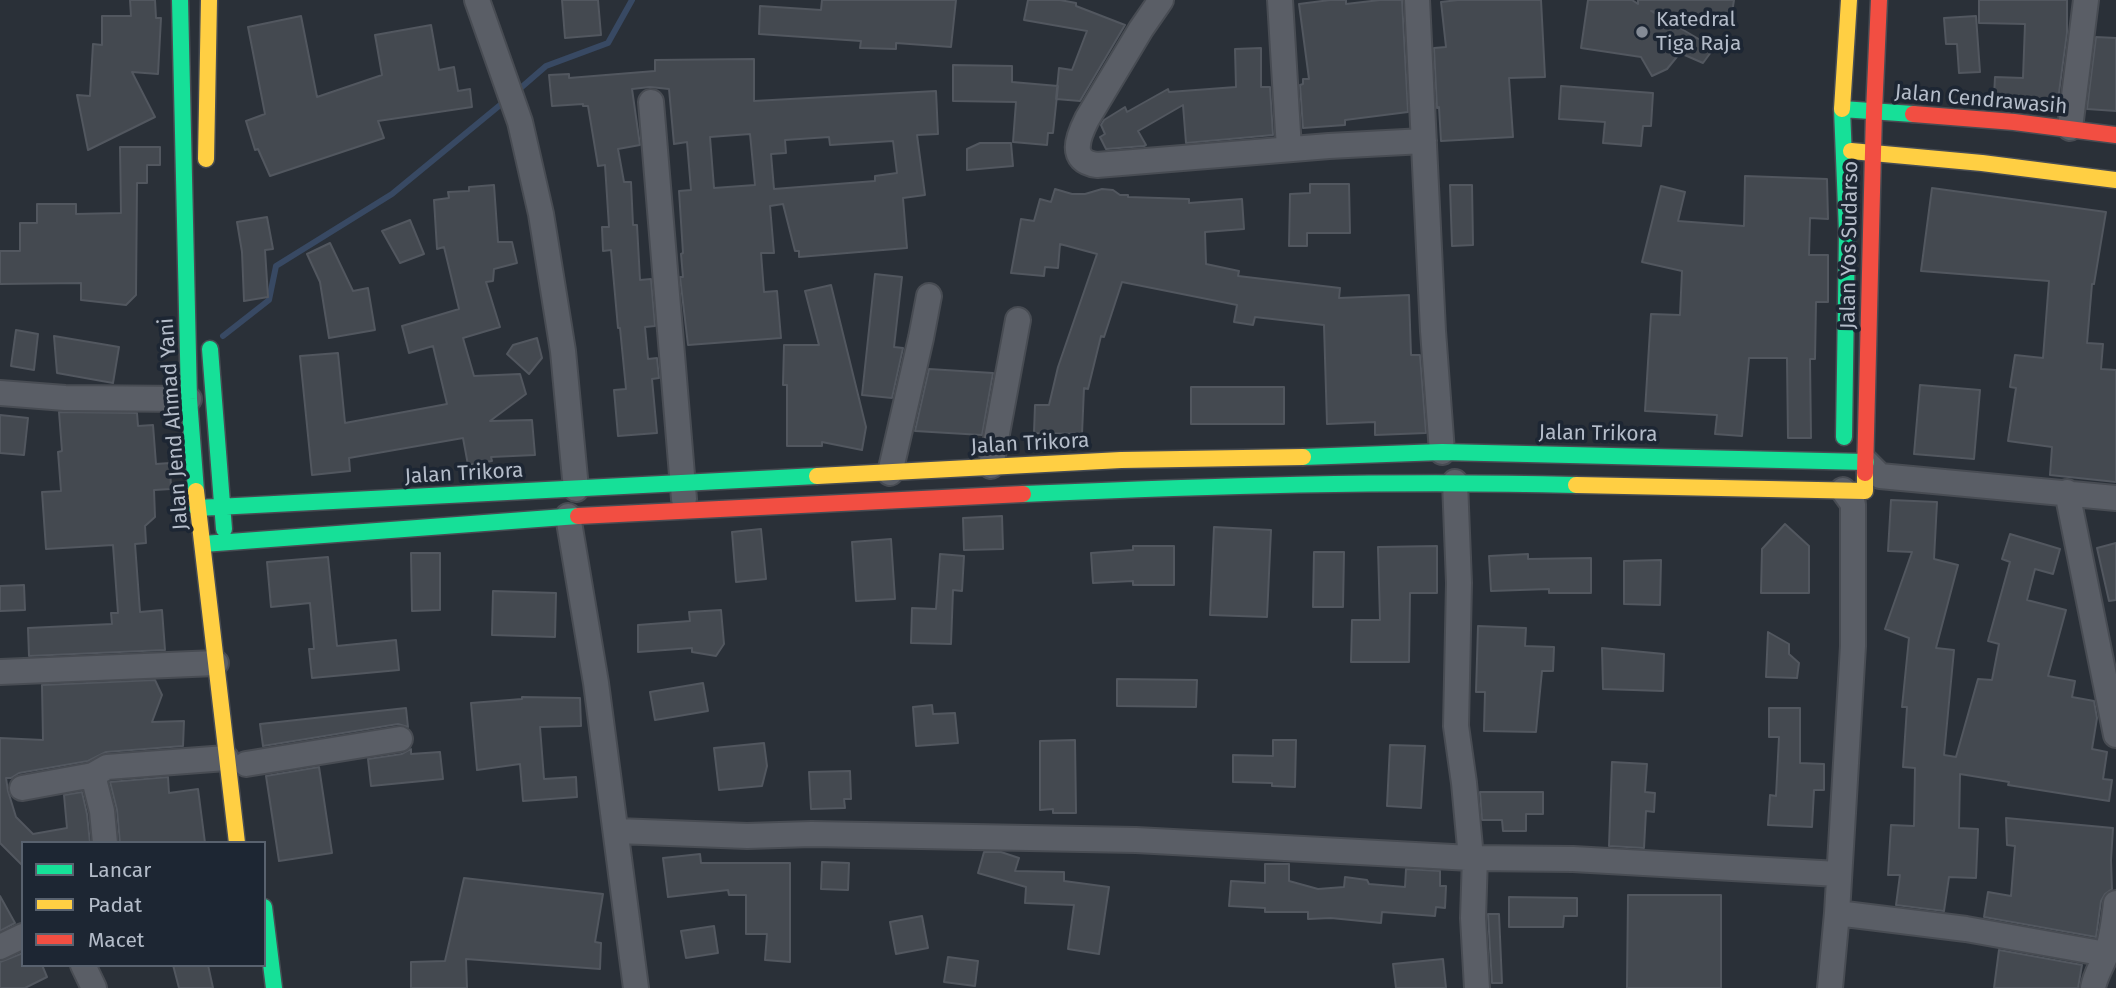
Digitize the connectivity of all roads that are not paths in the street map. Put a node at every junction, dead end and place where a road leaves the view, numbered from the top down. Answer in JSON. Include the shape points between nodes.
{"nodes":[{"id":1,"x":180,"y":0,"type":"edge"},
{"id":2,"x":209,"y":0,"type":"edge"},
{"id":3,"x":477,"y":0,"type":"edge"},
{"id":4,"x":1161,"y":0,"type":"edge"},
{"id":5,"x":1280,"y":0,"type":"edge"},
{"id":6,"x":1417,"y":0,"type":"edge"},
{"id":7,"x":1849,"y":0,"type":"edge"},
{"id":8,"x":1879,"y":0,"type":"edge"},
{"id":9,"x":2086,"y":0,"type":"edge"},
{"id":10,"x":651,"y":102,"type":"dead end"},
{"id":11,"x":1842,"y":109,"type":"junction"},
{"id":12,"x":1874,"y":111,"type":"junction"},
{"id":13,"x":2070,"y":128,"type":"junction"},
{"id":14,"x":2116,"y":135,"type":"edge"},
{"id":15,"x":1424,"y":141,"type":"junction"},
{"id":16,"x":1289,"y":149,"type":"junction"},
{"id":17,"x":1846,"y":150,"type":"junction"},
{"id":18,"x":1873,"y":155,"type":"junction"},
{"id":19,"x":206,"y":177,"type":"dead end"},
{"id":20,"x":2116,"y":180,"type":"edge"},
{"id":21,"x":929,"y":296,"type":"dead end"},
{"id":22,"x":1018,"y":320,"type":"dead end"},
{"id":23,"x":210,"y":335,"type":"dead end"},
{"id":24,"x":0,"y":393,"type":"edge"},
{"id":25,"x":189,"y":399,"type":"junction"},
{"id":26,"x":1442,"y":453,"type":"junction"},
{"id":27,"x":991,"y":466,"type":"junction"},
{"id":28,"x":890,"y":473,"type":"junction"},
{"id":29,"x":1858,"y":481,"type":"junction"},
{"id":30,"x":683,"y":482,"type":"junction"},
{"id":31,"x":1455,"y":482,"type":"junction"},
{"id":32,"x":576,"y":489,"type":"junction"},
{"id":33,"x":2067,"y":492,"type":"junction"},
{"id":34,"x":2116,"y":498,"type":"edge"},
{"id":35,"x":197,"y":508,"type":"junction"},
{"id":36,"x":223,"y":508,"type":"junction"},
{"id":37,"x":685,"y":510,"type":"junction"},
{"id":38,"x":568,"y":516,"type":"junction"},
{"id":39,"x":203,"y":544,"type":"junction"},
{"id":40,"x":224,"y":549,"type":"junction"},
{"id":41,"x":216,"y":663,"type":"junction"},
{"id":42,"x":0,"y":672,"type":"edge"},
{"id":43,"x":2116,"y":734,"type":"edge"},
{"id":44,"x":400,"y":739,"type":"dead end"},
{"id":45,"x":241,"y":763,"type":"junction"},
{"id":46,"x":93,"y":775,"type":"junction"},
{"id":47,"x":22,"y":788,"type":"dead end"},
{"id":48,"x":617,"y":831,"type":"junction"},
{"id":49,"x":105,"y":841,"type":"edge"},
{"id":50,"x":237,"y":841,"type":"edge"},
{"id":51,"x":1473,"y":857,"type":"junction"},
{"id":52,"x":1838,"y":874,"type":"junction"},
{"id":53,"x":2116,"y":903,"type":"edge"},
{"id":54,"x":1837,"y":913,"type":"junction"},
{"id":55,"x":266,"y":923,"type":"edge"},
{"id":56,"x":21,"y":937,"type":"edge"},
{"id":57,"x":0,"y":947,"type":"edge"},
{"id":58,"x":2106,"y":954,"type":"junction"},
{"id":59,"x":84,"y":967,"type":"edge"},
{"id":60,"x":93,"y":988,"type":"edge"},
{"id":61,"x":274,"y":988,"type":"edge"},
{"id":62,"x":636,"y":988,"type":"edge"},
{"id":63,"x":1477,"y":988,"type":"edge"},
{"id":64,"x":1830,"y":988,"type":"edge"},
{"id":65,"x":2092,"y":988,"type":"edge"}],
"edges":[{"from":1,"to":25,"type":"main road","name":"Jalan Jend Ahmad Yani"},
{"from":2,"to":19,"type":"main road"},
{"from":3,"to":32,"type":"street","via":[[520,122],[541,214],[563,351]]},
{"from":4,"to":16,"type":"street","via":[[1087,119],[1077,145],[1080,157],[1097,165]]},
{"from":5,"to":16,"type":"street"},
{"from":6,"to":15,"type":"street"},
{"from":7,"to":11,"type":"main road","name":"Jalan Yos Sudarso"},
{"from":8,"to":12,"type":"main road","name":"Jalan Yos Sudarso"},
{"from":9,"to":13,"type":"street"},
{"from":10,"to":30,"type":"street"},
{"from":11,"to":12,"type":"main road","name":"Jalan Cendrawasih"},
{"from":11,"to":17,"type":"main road","name":"Jalan Yos Sudarso"},
{"from":12,"to":13,"type":"main road","name":"Jalan Cendrawasih"},
{"from":12,"to":18,"type":"main road","name":"Jalan Yos Sudarso"},
{"from":13,"to":14,"type":"main road","name":"Jalan Cendrawasih"},
{"from":15,"to":16,"type":"street"},
{"from":15,"to":26,"type":"street"},
{"from":17,"to":18,"type":"main road"},
{"from":17,"to":29,"type":"main road","name":"Jalan Yos Sudarso"},
{"from":18,"to":20,"type":"main road"},
{"from":18,"to":29,"type":"main road","name":"Jalan Yos Sudarso"},
{"from":21,"to":28,"type":"street"},
{"from":22,"to":27,"type":"street"},
{"from":23,"to":36,"type":"main road","name":"Jalan Jend Ahmad Yani"},
{"from":24,"to":25,"type":"street"},
{"from":25,"to":35,"type":"main road","name":"Jalan Jend Ahmad Yani"},
{"from":26,"to":27,"type":"main road","name":"Jalan Trikora"},
{"from":26,"to":29,"type":"main road","name":"Jalan Trikora"},
{"from":27,"to":28,"type":"main road","name":"Jalan Trikora"},
{"from":28,"to":30,"type":"main road","name":"Jalan Trikora"},
{"from":29,"to":31,"type":"main road"},
{"from":29,"to":33,"type":"street"},
{"from":29,"to":52,"type":"street"},
{"from":30,"to":32,"type":"main road","name":"Jalan Trikora"},
{"from":30,"to":37,"type":"street"},
{"from":31,"to":37,"type":"main road","via":[[1176,487]]},
{"from":31,"to":51,"type":"street","via":[[1459,583],[1455,726]]},
{"from":32,"to":36,"type":"main road","name":"Jalan Trikora"},
{"from":33,"to":34,"type":"street"},
{"from":33,"to":43,"type":"street"},
{"from":35,"to":36,"type":"main road","name":"Jalan Trikora"},
{"from":35,"to":39,"type":"main road","name":"Jalan Jend Ahmad Yani"},
{"from":36,"to":40,"type":"main road","name":"Jalan Jend Ahmad Yani"},
{"from":37,"to":38,"type":"main road"},
{"from":38,"to":40,"type":"main road"},
{"from":38,"to":48,"type":"street"},
{"from":39,"to":40,"type":"main road"},
{"from":39,"to":41,"type":"main road","name":"Jalan Jend Ahmad Yani"},
{"from":41,"to":42,"type":"street"},
{"from":41,"to":45,"type":"main road","name":"Jalan Jend Ahmad Yani"},
{"from":44,"to":45,"type":"street"},
{"from":45,"to":46,"type":"street","via":[[107,767]]},
{"from":45,"to":50,"type":"main road","name":"Jalan Jend Ahmad Yani"},
{"from":46,"to":47,"type":"street"},
{"from":46,"to":49,"type":"street"},
{"from":48,"to":51,"type":"street","via":[[1136,840]]},
{"from":48,"to":62,"type":"street"},
{"from":51,"to":52,"type":"street"},
{"from":51,"to":63,"type":"street"},
{"from":52,"to":54,"type":"street"},
{"from":53,"to":58,"type":"street"},
{"from":54,"to":58,"type":"street","via":[[1966,929]]},
{"from":54,"to":64,"type":"street"},
{"from":55,"to":61,"type":"main road"},
{"from":56,"to":57,"type":"street"},
{"from":58,"to":65,"type":"street"},
{"from":59,"to":60,"type":"street"}]}
